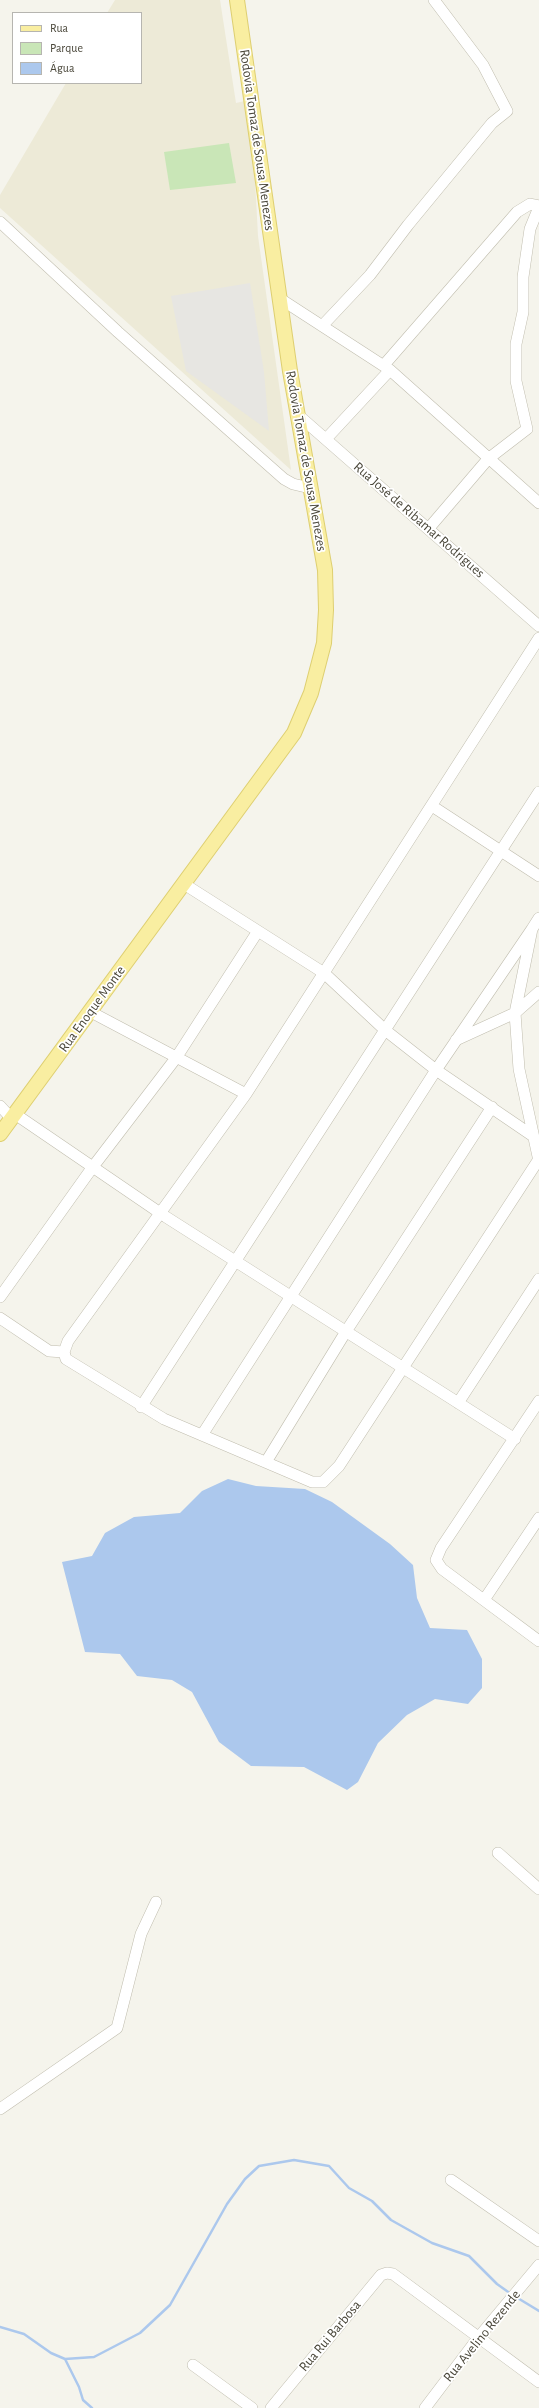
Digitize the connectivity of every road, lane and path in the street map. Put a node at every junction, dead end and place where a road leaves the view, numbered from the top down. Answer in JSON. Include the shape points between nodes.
{"nodes":[{"id":1,"x":236,"y":0,"type":"edge"},
{"id":2,"x":434,"y":0,"type":"edge"},
{"id":3,"x":539,"y":207,"type":"edge"},
{"id":4,"x":0,"y":222,"type":"edge"},
{"id":5,"x":278,"y":298,"type":"junction"},
{"id":6,"x":322,"y":326,"type":"junction"},
{"id":7,"x":387,"y":368,"type":"junction"},
{"id":8,"x":298,"y":415,"type":"junction"},
{"id":9,"x":326,"y":439,"type":"junction"},
{"id":10,"x":488,"y":459,"type":"junction"},
{"id":11,"x":310,"y":488,"type":"junction"},
{"id":12,"x":539,"y":503,"type":"edge"},
{"id":13,"x":429,"y":528,"type":"junction"},
{"id":14,"x":539,"y":626,"type":"edge"},
{"id":15,"x":539,"y":638,"type":"edge"},
{"id":16,"x":539,"y":792,"type":"edge"},
{"id":17,"x":432,"y":806,"type":"junction"},
{"id":18,"x":501,"y":850,"type":"junction"},
{"id":19,"x":539,"y":876,"type":"edge"},
{"id":20,"x":184,"y":884,"type":"junction"},
{"id":21,"x":539,"y":918,"type":"edge"},
{"id":22,"x":532,"y":929,"type":"junction"},
{"id":23,"x":258,"y":931,"type":"junction"},
{"id":24,"x":324,"y":973,"type":"junction"},
{"id":25,"x":539,"y":992,"type":"edge"},
{"id":26,"x":89,"y":1011,"type":"junction"},
{"id":27,"x":515,"y":1013,"type":"junction"},
{"id":28,"x":386,"y":1030,"type":"junction"},
{"id":29,"x":456,"y":1040,"type":"junction"},
{"id":30,"x":176,"y":1058,"type":"junction"},
{"id":31,"x":436,"y":1070,"type":"junction"},
{"id":32,"x":246,"y":1094,"type":"junction"},
{"id":33,"x":0,"y":1106,"type":"edge"},
{"id":34,"x":492,"y":1107,"type":"junction"},
{"id":35,"x":13,"y":1117,"type":"junction"},
{"id":36,"x":0,"y":1134,"type":"edge"},
{"id":37,"x":533,"y":1136,"type":"junction"},
{"id":38,"x":539,"y":1160,"type":"edge"},
{"id":39,"x":92,"y":1168,"type":"junction"},
{"id":40,"x":160,"y":1214,"type":"junction"},
{"id":41,"x":235,"y":1262,"type":"junction"},
{"id":42,"x":539,"y":1279,"type":"edge"},
{"id":43,"x":0,"y":1297,"type":"edge"},
{"id":44,"x":291,"y":1297,"type":"junction"},
{"id":45,"x":0,"y":1318,"type":"edge"},
{"id":46,"x":345,"y":1333,"type":"junction"},
{"id":47,"x":64,"y":1352,"type":"junction"},
{"id":48,"x":402,"y":1368,"type":"junction"},
{"id":49,"x":539,"y":1401,"type":"edge"},
{"id":50,"x":458,"y":1403,"type":"junction"},
{"id":51,"x":141,"y":1407,"type":"junction"},
{"id":52,"x":202,"y":1435,"type":"junction"},
{"id":53,"x":515,"y":1439,"type":"junction"},
{"id":54,"x":266,"y":1462,"type":"junction"},
{"id":55,"x":539,"y":1518,"type":"edge"},
{"id":56,"x":484,"y":1600,"type":"junction"},
{"id":57,"x":539,"y":1641,"type":"edge"},
{"id":58,"x":498,"y":1853,"type":"dead end"},
{"id":59,"x":539,"y":1889,"type":"edge"},
{"id":60,"x":156,"y":1902,"type":"dead end"},
{"id":61,"x":0,"y":2109,"type":"edge"},
{"id":62,"x":451,"y":2180,"type":"dead end"},
{"id":63,"x":539,"y":2241,"type":"edge"},
{"id":64,"x":539,"y":2265,"type":"edge"},
{"id":65,"x":478,"y":2338,"type":"junction"},
{"id":66,"x":193,"y":2365,"type":"dead end"},
{"id":67,"x":539,"y":2382,"type":"edge"},
{"id":68,"x":252,"y":2408,"type":"edge"},
{"id":69,"x":271,"y":2408,"type":"edge"},
{"id":70,"x":425,"y":2408,"type":"edge"}],
"edges":[{"from":1,"to":5,"type":"main road","name":"Rodovia Tomaz de Sousa Menezes"},
{"from":2,"to":6,"type":"street","via":[[483,65],[507,111],[492,123],[370,274]]},
{"from":3,"to":7,"type":"street","via":[[530,204],[517,212]]},
{"from":3,"to":10,"type":"street","via":[[530,229],[523,277],[523,312],[516,344],[516,381],[527,429]]},
{"from":4,"to":11,"type":"street","via":[[118,332],[284,479]]},
{"from":5,"to":6,"type":"street"},
{"from":5,"to":8,"type":"main road","name":"Rodovia Tomaz de Sousa Menezes"},
{"from":6,"to":7,"type":"street"},
{"from":7,"to":9,"type":"street"},
{"from":7,"to":10,"type":"street"},
{"from":8,"to":9,"type":"street","name":"Rua José de Ribamar Rodrigues"},
{"from":8,"to":11,"type":"main road","name":"Rodovia Tomaz de Sousa Menezes"},
{"from":9,"to":13,"type":"street","name":"Rua José de Ribamar Rodrigues"},
{"from":10,"to":12,"type":"street"},
{"from":10,"to":13,"type":"street"},
{"from":11,"to":20,"type":"main road","name":"Rodovia Tomaz de Sousa Menezes","via":[[327,591],[324,643],[311,693],[294,733]]},
{"from":13,"to":14,"type":"street","name":"Rua José de Ribamar Rodrigues"},
{"from":15,"to":17,"type":"street"},
{"from":16,"to":18,"type":"street"},
{"from":17,"to":18,"type":"street"},
{"from":17,"to":24,"type":"street"},
{"from":18,"to":19,"type":"street"},
{"from":18,"to":28,"type":"street"},
{"from":20,"to":23,"type":"street"},
{"from":20,"to":26,"type":"main road","name":"Rua Enoque Monte"},
{"from":21,"to":22,"type":"street"},
{"from":22,"to":27,"type":"street"},
{"from":22,"to":29,"type":"street"},
{"from":23,"to":24,"type":"street"},
{"from":23,"to":30,"type":"street"},
{"from":24,"to":28,"type":"street"},
{"from":24,"to":32,"type":"street"},
{"from":25,"to":27,"type":"street"},
{"from":26,"to":30,"type":"street"},
{"from":26,"to":35,"type":"main road","name":"Rua Enoque Monte"},
{"from":27,"to":29,"type":"street"},
{"from":27,"to":37,"type":"street","via":[[519,1069]]},
{"from":28,"to":31,"type":"street"},
{"from":28,"to":41,"type":"street"},
{"from":29,"to":31,"type":"street"},
{"from":30,"to":32,"type":"street"},
{"from":30,"to":39,"type":"street"},
{"from":31,"to":34,"type":"street"},
{"from":31,"to":44,"type":"street"},
{"from":32,"to":40,"type":"street"},
{"from":33,"to":35,"type":"street"},
{"from":34,"to":37,"type":"street"},
{"from":34,"to":46,"type":"street"},
{"from":35,"to":36,"type":"main road","name":"Rua Enoque Monte"},
{"from":35,"to":39,"type":"street"},
{"from":37,"to":38,"type":"street"},
{"from":38,"to":48,"type":"street"},
{"from":39,"to":40,"type":"street"},
{"from":39,"to":43,"type":"street"},
{"from":40,"to":41,"type":"street"},
{"from":40,"to":47,"type":"street","via":[[68,1341]]},
{"from":41,"to":44,"type":"street"},
{"from":41,"to":51,"type":"street"},
{"from":42,"to":50,"type":"street"},
{"from":44,"to":46,"type":"street"},
{"from":44,"to":52,"type":"street"},
{"from":45,"to":47,"type":"street","via":[[49,1351]]},
{"from":46,"to":48,"type":"street"},
{"from":46,"to":54,"type":"street"},
{"from":47,"to":51,"type":"street","via":[[69,1362]]},
{"from":48,"to":50,"type":"street"},
{"from":48,"to":54,"type":"street","via":[[328,1479],[323,1482],[312,1482]]},
{"from":49,"to":53,"type":"street"},
{"from":50,"to":53,"type":"street"},
{"from":51,"to":52,"type":"street"},
{"from":52,"to":54,"type":"street"},
{"from":53,"to":56,"type":"street","via":[[436,1555],[442,1569]]},
{"from":55,"to":56,"type":"street"},
{"from":56,"to":57,"type":"street"},
{"from":58,"to":59,"type":"street"},
{"from":60,"to":61,"type":"street","via":[[140,1934],[117,2028]]},
{"from":62,"to":63,"type":"street"},
{"from":64,"to":65,"type":"street","name":"Rua Avelino Rezende"},
{"from":65,"to":67,"type":"street"},
{"from":65,"to":69,"type":"street","name":"Rua Rui Barbosa","via":[[387,2272],[381,2275]]},
{"from":65,"to":70,"type":"street","name":"Rua Avelino Rezende"},
{"from":66,"to":68,"type":"street"}]}
